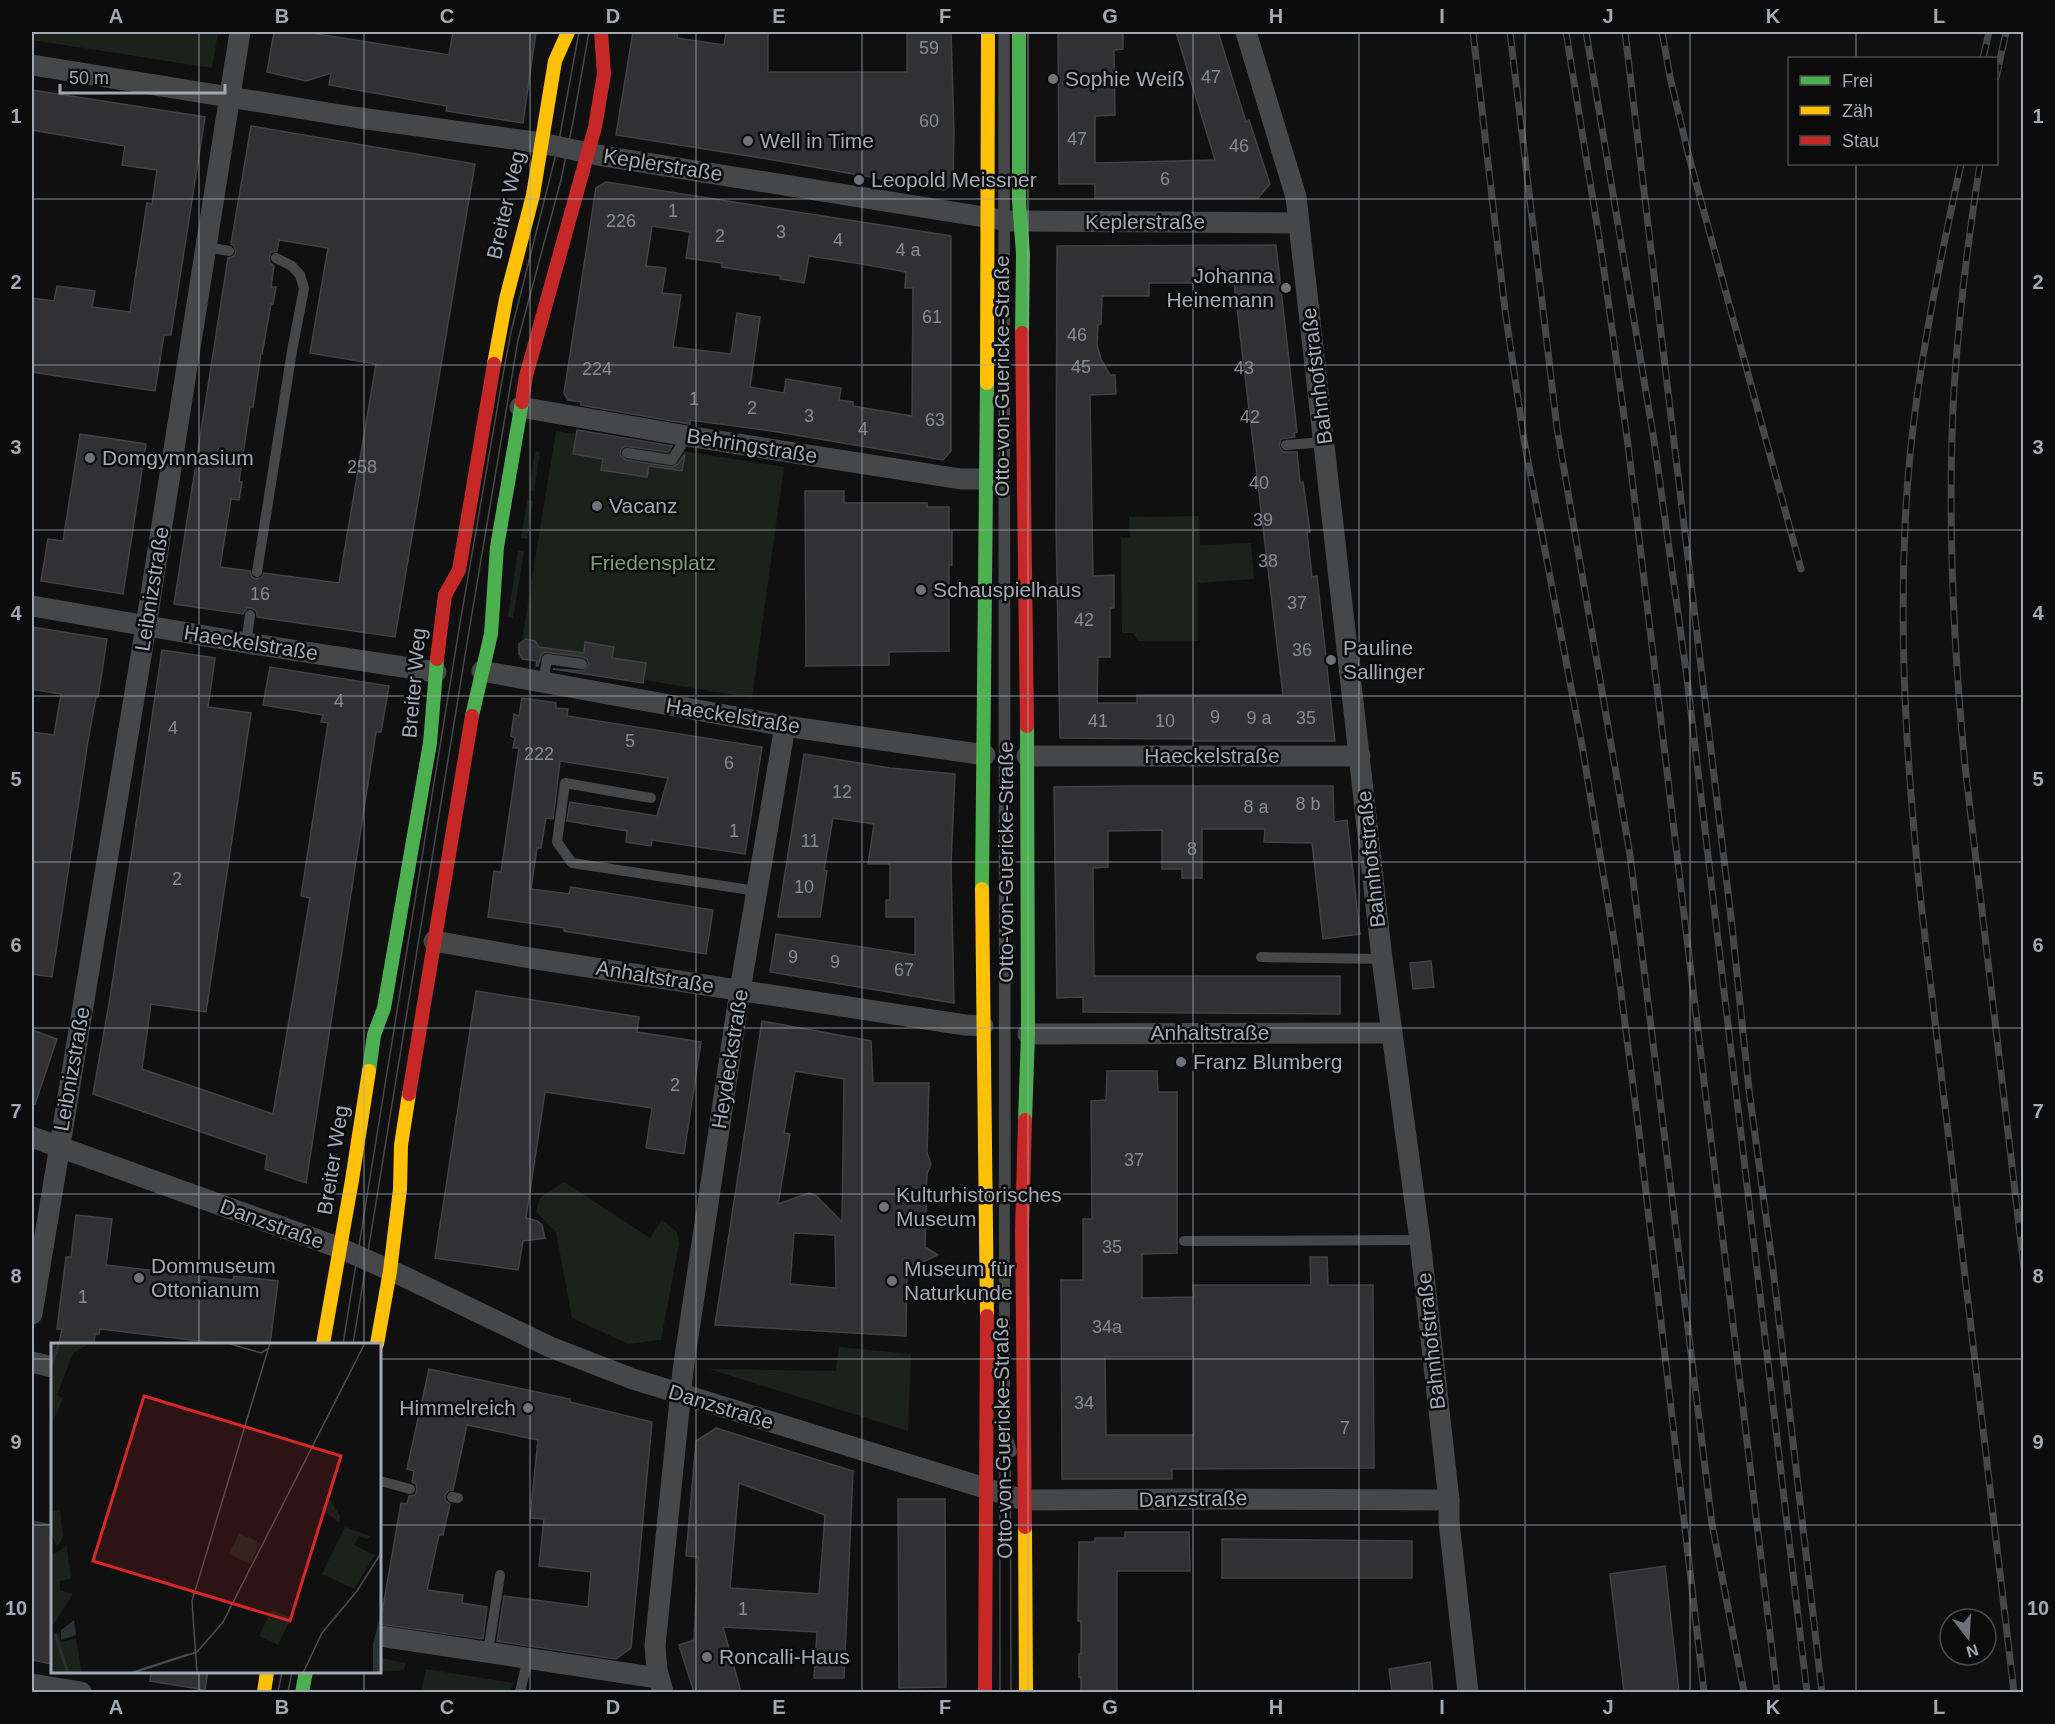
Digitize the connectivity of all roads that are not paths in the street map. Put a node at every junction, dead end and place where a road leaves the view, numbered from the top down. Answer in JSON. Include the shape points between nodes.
{"nodes":[{"id":1,"x":240,"y":32,"type":"edge"},
{"id":2,"x":568,"y":32,"type":"edge"},
{"id":3,"x":601,"y":32,"type":"edge"},
{"id":4,"x":988,"y":32,"type":"edge"},
{"id":5,"x":1004,"y":32,"type":"edge"},
{"id":6,"x":1019,"y":32,"type":"edge"},
{"id":7,"x":1246,"y":32,"type":"edge"},
{"id":8,"x":32,"y":65,"type":"edge"},
{"id":9,"x":231,"y":98,"type":"junction"},
{"id":10,"x":541,"y":143,"type":"junction"},
{"id":11,"x":588,"y":152,"type":"junction"},
{"id":12,"x":1004,"y":220,"type":"junction"},
{"id":13,"x":1298,"y":223,"type":"junction"},
{"id":14,"x":207,"y":247,"type":"junction"},
{"id":15,"x":230,"y":251,"type":"dead end"},
{"id":16,"x":276,"y":258,"type":"dead end"},
{"id":17,"x":520,"y":407,"type":"junction"},
{"id":18,"x":687,"y":436,"type":"junction"},
{"id":19,"x":1325,"y":442,"type":"junction"},
{"id":20,"x":1286,"y":445,"type":"dead end"},
{"id":21,"x":627,"y":453,"type":"dead end"},
{"id":22,"x":985,"y":479,"type":"junction"},
{"id":23,"x":257,"y":572,"type":"dead end"},
{"id":24,"x":32,"y":606,"type":"edge"},
{"id":25,"x":250,"y":615,"type":"dead end"},
{"id":26,"x":146,"y":626,"type":"junction"},
{"id":27,"x":246,"y":643,"type":"junction"},
{"id":28,"x":582,"y":664,"type":"dead end"},
{"id":29,"x":482,"y":671,"type":"junction"},
{"id":30,"x":436,"y":672,"type":"junction"},
{"id":31,"x":543,"y":683,"type":"junction"},
{"id":32,"x":785,"y":726,"type":"junction"},
{"id":33,"x":985,"y":755,"type":"junction"},
{"id":34,"x":1027,"y":756,"type":"junction"},
{"id":35,"x":1360,"y":756,"type":"junction"},
{"id":36,"x":651,"y":798,"type":"dead end"},
{"id":37,"x":757,"y":891,"type":"junction"},
{"id":38,"x":434,"y":941,"type":"junction"},
{"id":39,"x":1261,"y":957,"type":"dead end"},
{"id":40,"x":1382,"y":959,"type":"junction"},
{"id":41,"x":740,"y":990,"type":"junction"},
{"id":42,"x":983,"y":1026,"type":"junction"},
{"id":43,"x":1392,"y":1033,"type":"junction"},
{"id":44,"x":1028,"y":1034,"type":"junction"},
{"id":45,"x":32,"y":1137,"type":"edge"},
{"id":46,"x":59,"y":1146,"type":"junction"},
{"id":47,"x":1420,"y":1240,"type":"junction"},
{"id":48,"x":1184,"y":1241,"type":"dead end"},
{"id":49,"x":340,"y":1248,"type":"junction"},
{"id":50,"x":390,"y":1271,"type":"junction"},
{"id":51,"x":32,"y":1314,"type":"edge"},
{"id":52,"x":323,"y":1343,"type":"edge"},
{"id":53,"x":377,"y":1343,"type":"edge"},
{"id":54,"x":32,"y":1362,"type":"edge"},
{"id":55,"x":51,"y":1366,"type":"edge"},
{"id":56,"x":680,"y":1394,"type":"junction"},
{"id":57,"x":1005,"y":1428,"type":"junction"},
{"id":58,"x":1000,"y":1443,"type":"dead end"},
{"id":59,"x":997,"y":1454,"type":"dead end"},
{"id":60,"x":381,"y":1481,"type":"edge"},
{"id":61,"x":410,"y":1489,"type":"dead end"},
{"id":62,"x":987,"y":1489,"type":"junction"},
{"id":63,"x":1024,"y":1500,"type":"junction"},
{"id":64,"x":1449,"y":1500,"type":"junction"},
{"id":65,"x":500,"y":1575,"type":"dead end"},
{"id":66,"x":381,"y":1636,"type":"edge"},
{"id":67,"x":488,"y":1652,"type":"junction"},
{"id":68,"x":528,"y":1658,"type":"junction"},
{"id":69,"x":267,"y":1673,"type":"edge"},
{"id":70,"x":306,"y":1673,"type":"edge"},
{"id":71,"x":32,"y":1684,"type":"edge"},
{"id":72,"x":661,"y":1685,"type":"edge"},
{"id":73,"x":81,"y":1692,"type":"edge"},
{"id":74,"x":264,"y":1692,"type":"edge"},
{"id":75,"x":302,"y":1692,"type":"edge"},
{"id":76,"x":520,"y":1692,"type":"edge"},
{"id":77,"x":985,"y":1692,"type":"edge"},
{"id":78,"x":1026,"y":1692,"type":"edge"},
{"id":79,"x":1468,"y":1692,"type":"edge"}],
"edges":[{"from":1,"to":9,"type":"street","name":"Leibnizstraße"},
{"from":2,"to":10,"type":"street","name":"Breiter Weg","via":[[555,61]]},
{"from":3,"to":11,"type":"street","via":[[603,84]]},
{"from":4,"to":12,"type":"street","name":"Otto-von-Guericke-Straße"},
{"from":5,"to":12,"type":"lane"},
{"from":6,"to":12,"type":"street","name":"Otto-von-Guericke-Straße","via":[[1019,201]]},
{"from":7,"to":13,"type":"street","name":"Bahnhofstraße","via":[[1296,197]]},
{"from":8,"to":9,"type":"street","name":"Keplerstraße"},
{"from":9,"to":10,"type":"street","name":"Keplerstraße"},
{"from":9,"to":14,"type":"street","name":"Leibnizstraße"},
{"from":10,"to":11,"type":"street","name":"Keplerstraße"},
{"from":10,"to":30,"type":"street","name":"Breiter Weg","via":[[533,195],[504,310],[459,570],[446,595]]},
{"from":11,"to":12,"type":"street","name":"Keplerstraße"},
{"from":11,"to":17,"type":"street","via":[[525,376]]},
{"from":12,"to":13,"type":"street","name":"Keplerstraße"},
{"from":12,"to":22,"type":"street","name":"Otto-von-Guericke-Straße"},
{"from":12,"to":34,"type":"street","name":"Otto-von-Guericke-Straße","via":[[1023,254]]},
{"from":12,"to":57,"type":"lane"},
{"from":13,"to":19,"type":"street","name":"Bahnhofstraße"},
{"from":14,"to":15,"type":"lane"},
{"from":14,"to":26,"type":"street","name":"Leibnizstraße"},
{"from":16,"to":23,"type":"lane","via":[[292,266],[304,288]]},
{"from":17,"to":18,"type":"street","name":"Behringstraße"},
{"from":17,"to":29,"type":"street","via":[[497,547],[491,634]]},
{"from":18,"to":21,"type":"lane","via":[[672,460]]},
{"from":18,"to":22,"type":"street","name":"Behringstraße","via":[[962,479]]},
{"from":19,"to":20,"type":"lane"},
{"from":19,"to":35,"type":"street","name":"Bahnhofstraße"},
{"from":22,"to":33,"type":"street","name":"Otto-von-Guericke-Straße"},
{"from":24,"to":26,"type":"street","name":"Haeckelstraße"},
{"from":25,"to":27,"type":"lane"},
{"from":26,"to":27,"type":"street","name":"Haeckelstraße"},
{"from":26,"to":46,"type":"street","name":"Leibnizstraße"},
{"from":27,"to":30,"type":"street","name":"Haeckelstraße"},
{"from":28,"to":31,"type":"lane","via":[[547,659]]},
{"from":29,"to":31,"type":"street","name":"Haeckelstraße"},
{"from":29,"to":38,"type":"street"},
{"from":30,"to":49,"type":"street","name":"Breiter Weg","via":[[430,743],[384,1008],[374,1035]]},
{"from":31,"to":32,"type":"street","name":"Haeckelstraße"},
{"from":32,"to":33,"type":"street","name":"Haeckelstraße"},
{"from":32,"to":37,"type":"street","name":"Heydeckstraße"},
{"from":33,"to":42,"type":"street","name":"Otto-von-Guericke-Straße"},
{"from":34,"to":35,"type":"street","name":"Haeckelstraße"},
{"from":34,"to":44,"type":"street","name":"Otto-von-Guericke-Straße"},
{"from":35,"to":40,"type":"street","name":"Bahnhofstraße"},
{"from":36,"to":37,"type":"lane","via":[[565,783],[557,842],[572,863]]},
{"from":37,"to":41,"type":"street","name":"Heydeckstraße"},
{"from":38,"to":41,"type":"street","name":"Anhaltstraße"},
{"from":38,"to":50,"type":"street","via":[[401,1144]]},
{"from":39,"to":40,"type":"lane"},
{"from":40,"to":43,"type":"street","name":"Bahnhofstraße"},
{"from":41,"to":42,"type":"street","name":"Anhaltstraße"},
{"from":41,"to":56,"type":"street","name":"Heydeckstraße"},
{"from":42,"to":62,"type":"street","name":"Otto-von-Guericke-Straße"},
{"from":43,"to":44,"type":"street","name":"Anhaltstraße"},
{"from":43,"to":47,"type":"street","name":"Bahnhofstraße"},
{"from":44,"to":63,"type":"street","name":"Otto-von-Guericke-Straße","via":[[1022,1231]]},
{"from":45,"to":46,"type":"street","name":"Danzstraße"},
{"from":46,"to":49,"type":"street","name":"Danzstraße"},
{"from":46,"to":51,"type":"street","name":"Leibnizstraße"},
{"from":47,"to":48,"type":"lane"},
{"from":47,"to":64,"type":"street","name":"Bahnhofstraße"},
{"from":49,"to":50,"type":"street","name":"Danzstraße"},
{"from":49,"to":52,"type":"street","name":"Breiter Weg"},
{"from":50,"to":53,"type":"street"},
{"from":50,"to":56,"type":"street","name":"Danzstraße","via":[[550,1347]]},
{"from":54,"to":55,"type":"street"},
{"from":56,"to":62,"type":"street","name":"Danzstraße"},
{"from":56,"to":72,"type":"street","name":"Heydeckstraße","via":[[655,1646]]},
{"from":57,"to":58,"type":"lane"},
{"from":57,"to":63,"type":"lane"},
{"from":59,"to":62,"type":"lane"},
{"from":60,"to":61,"type":"lane"},
{"from":62,"to":63,"type":"street","name":"Danzstraße"},
{"from":62,"to":77,"type":"street","name":"Otto-von-Guericke-Straße"},
{"from":63,"to":64,"type":"street","name":"Danzstraße"},
{"from":63,"to":78,"type":"street","name":"Otto-von-Guericke-Straße"},
{"from":64,"to":79,"type":"street","name":"Bahnhofstraße"},
{"from":65,"to":67,"type":"lane"},
{"from":66,"to":67,"type":"street"},
{"from":67,"to":68,"type":"street"},
{"from":68,"to":72,"type":"street"},
{"from":68,"to":76,"type":"lane"},
{"from":69,"to":74,"type":"street"},
{"from":70,"to":75,"type":"street"},
{"from":71,"to":73,"type":"street"}]}
